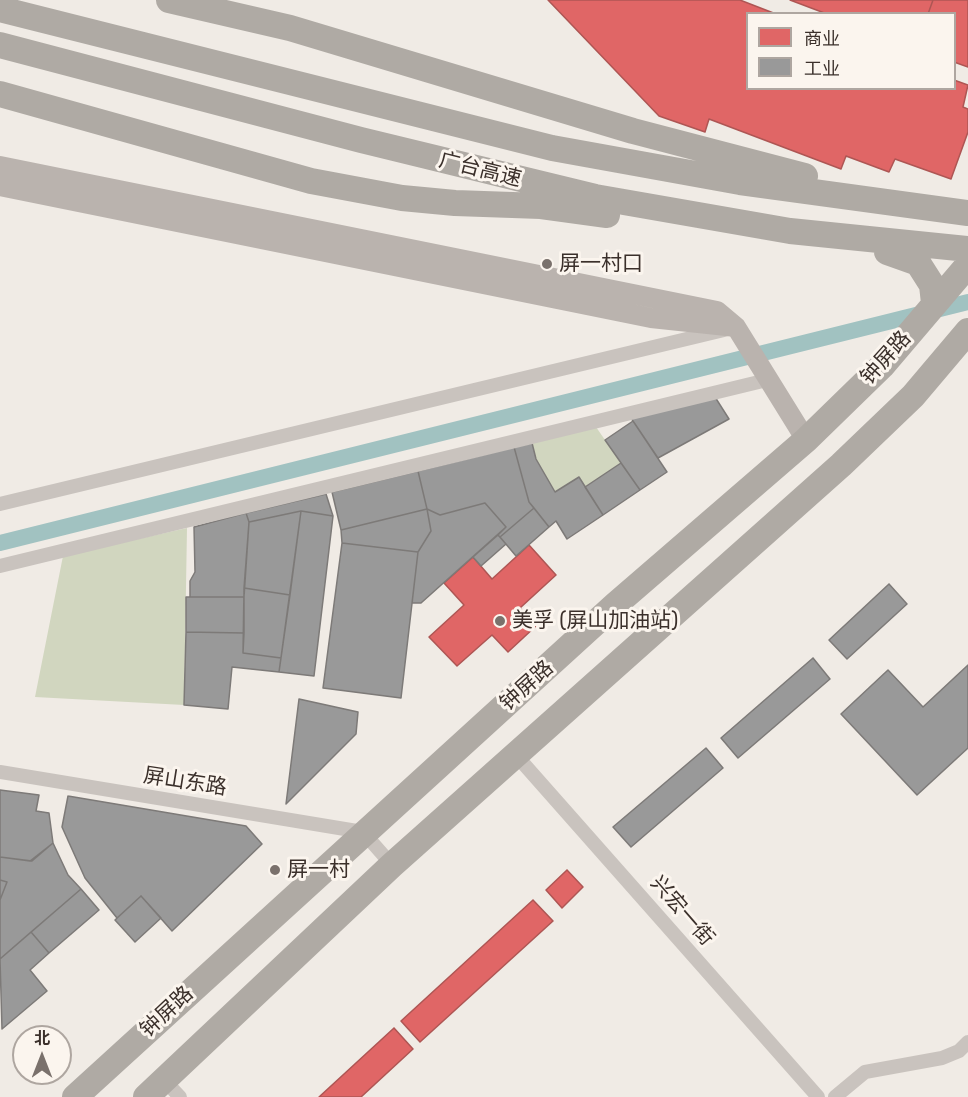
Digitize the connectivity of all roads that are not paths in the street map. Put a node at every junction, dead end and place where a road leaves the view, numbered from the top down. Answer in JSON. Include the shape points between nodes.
{"nodes":[{"id":1,"x":169,"y":0,"type":"edge"},
{"id":2,"x":0,"y":9,"type":"edge"},
{"id":3,"x":0,"y":45,"type":"edge"},
{"id":4,"x":0,"y":94,"type":"edge"},
{"id":5,"x":0,"y":166,"type":"edge"},
{"id":6,"x":0,"y":186,"type":"edge"},
{"id":7,"x":968,"y":200,"type":"edge"},
{"id":8,"x":968,"y":213,"type":"edge"},
{"id":9,"x":968,"y":249,"type":"edge"},
{"id":10,"x":968,"y":265,"type":"edge"},
{"id":11,"x":934,"y":303,"type":"junction"},
{"id":12,"x":736,"y":327,"type":"junction"},
{"id":13,"x":968,"y":331,"type":"edge"},
{"id":14,"x":762,"y":372,"type":"junction"},
{"id":15,"x":806,"y":440,"type":"junction"},
{"id":16,"x":0,"y":504,"type":"edge"},
{"id":17,"x":0,"y":566,"type":"edge"},
{"id":18,"x":515,"y":754,"type":"junction"},
{"id":19,"x":0,"y":772,"type":"edge"},
{"id":20,"x":363,"y":832,"type":"junction"},
{"id":21,"x":392,"y":865,"type":"junction"},
{"id":22,"x":968,"y":1042,"type":"edge"},
{"id":23,"x":164,"y":1092,"type":"edge"},
{"id":24,"x":75,"y":1097,"type":"edge"},
{"id":25,"x":818,"y":1097,"type":"edge"},
{"id":26,"x":835,"y":1097,"type":"edge"}],
"edges":[{"from":1,"to":7,"type":"highway","via":[[290,28],[773,169],[894,193]]},
{"from":2,"to":8,"type":"highway","name":"广台高速","via":[[552,148],[740,182]]},
{"from":3,"to":9,"type":"highway","name":"广台高速","via":[[595,197],[790,231]]},
{"from":4,"to":11,"type":"highway","via":[[311,182],[402,198],[541,206],[889,252],[918,263],[932,285]]},
{"from":5,"to":12,"type":"street","via":[[717,311]]},
{"from":6,"to":12,"type":"street","via":[[651,318]]},
{"from":10,"to":11,"type":"highway","name":"钟屏路"},
{"from":11,"to":15,"type":"highway","name":"钟屏路","via":[[882,366]]},
{"from":12,"to":14,"type":"street"},
{"from":12,"to":16,"type":"street"},
{"from":13,"to":18,"type":"highway","name":"钟屏路","via":[[913,396],[841,465]]},
{"from":14,"to":15,"type":"street"},
{"from":14,"to":17,"type":"street"},
{"from":15,"to":20,"type":"highway","name":"钟屏路","via":[[615,605]]},
{"from":18,"to":21,"type":"highway","name":"钟屏路"},
{"from":18,"to":25,"type":"street","name":"兴宏一街"},
{"from":19,"to":20,"type":"street","name":"屏山东路"},
{"from":20,"to":21,"type":"street"},
{"from":20,"to":24,"type":"highway","name":"钟屏路"},
{"from":21,"to":23,"type":"highway","name":"钟屏路"},
{"from":22,"to":26,"type":"street","via":[[942,1059],[865,1072]]}]}
